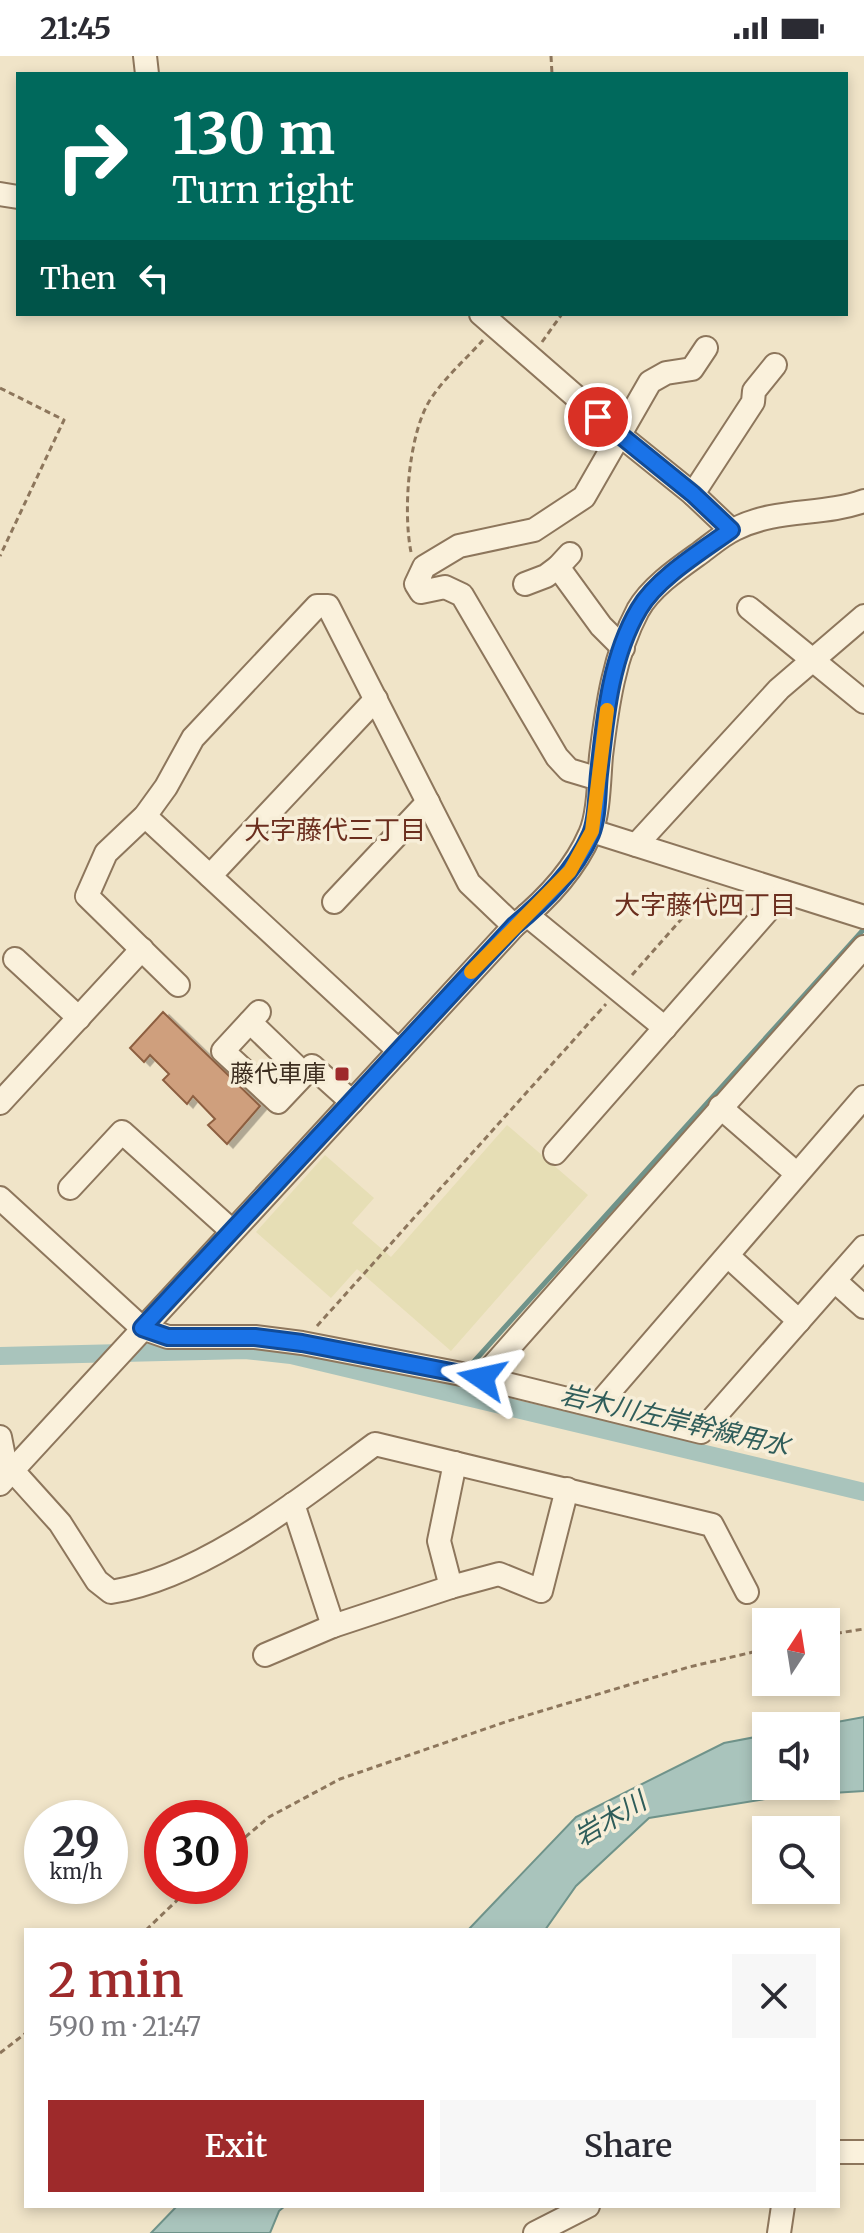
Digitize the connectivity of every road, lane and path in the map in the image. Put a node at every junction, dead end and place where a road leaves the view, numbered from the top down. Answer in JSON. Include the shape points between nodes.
{"nodes":[{"id":1,"x":561,"y":316,"type":"edge"},
{"id":2,"x":488,"y":320,"type":"edge"},
{"id":3,"x":706,"y":348,"type":"dead end"},
{"id":4,"x":531,"y":358,"type":"junction"},
{"id":5,"x":775,"y":365,"type":"dead end"},
{"id":6,"x":0,"y":388,"type":"edge"},
{"id":7,"x":621,"y":436,"type":"junction"},
{"id":8,"x":693,"y":494,"type":"junction"},
{"id":9,"x":860,"y":508,"type":"edge"},
{"id":10,"x":731,"y":530,"type":"junction"},
{"id":11,"x":0,"y":556,"type":"edge"},
{"id":12,"x":416,"y":584,"type":"junction"},
{"id":13,"x":525,"y":584,"type":"dead end"},
{"id":14,"x":749,"y":608,"type":"dead end"},
{"id":15,"x":864,"y":616,"type":"edge"},
{"id":16,"x":623,"y":648,"type":"junction"},
{"id":17,"x":816,"y":661,"type":"junction"},
{"id":18,"x":376,"y":699,"type":"junction"},
{"id":19,"x":864,"y":702,"type":"edge"},
{"id":20,"x":599,"y":779,"type":"junction"},
{"id":21,"x":428,"y":802,"type":"junction"},
{"id":22,"x":145,"y":816,"type":"junction"},
{"id":23,"x":592,"y":831,"type":"junction"},
{"id":24,"x":636,"y":845,"type":"junction"},
{"id":25,"x":722,"y":873,"type":"junction"},
{"id":26,"x":210,"y":876,"type":"junction"},
{"id":27,"x":784,"y":892,"type":"junction"},
{"id":28,"x":334,"y":902,"type":"dead end"},
{"id":29,"x":864,"y":917,"type":"edge"},
{"id":30,"x":520,"y":921,"type":"junction"},
{"id":31,"x":864,"y":947,"type":"edge"},
{"id":32,"x":142,"y":949,"type":"junction"},
{"id":33,"x":28,"y":962,"type":"dead end"},
{"id":34,"x":178,"y":985,"type":"dead end"},
{"id":35,"x":618,"y":990,"type":"junction"},
{"id":36,"x":79,"y":1018,"type":"junction"},
{"id":37,"x":665,"y":1028,"type":"junction"},
{"id":38,"x":399,"y":1051,"type":"junction"},
{"id":39,"x":304,"y":1074,"type":"junction"},
{"id":40,"x":864,"y":1097,"type":"edge"},
{"id":41,"x":352,"y":1102,"type":"junction"},
{"id":42,"x":0,"y":1103,"type":"edge"},
{"id":43,"x":720,"y":1107,"type":"junction"},
{"id":44,"x":555,"y":1153,"type":"dead end"},
{"id":45,"x":797,"y":1174,"type":"junction"},
{"id":46,"x":70,"y":1188,"type":"dead end"},
{"id":47,"x":0,"y":1198,"type":"edge"},
{"id":48,"x":232,"y":1231,"type":"junction"},
{"id":49,"x":864,"y":1247,"type":"edge"},
{"id":50,"x":728,"y":1256,"type":"junction"},
{"id":51,"x":835,"y":1281,"type":"junction"},
{"id":52,"x":864,"y":1307,"type":"edge"},
{"id":53,"x":799,"y":1321,"type":"junction"},
{"id":54,"x":142,"y":1328,"type":"junction"},
{"id":55,"x":302,"y":1343,"type":"junction"},
{"id":56,"x":482,"y":1378,"type":"junction"},
{"id":57,"x":598,"y":1405,"type":"junction"},
{"id":58,"x":0,"y":1437,"type":"edge"},
{"id":59,"x":455,"y":1463,"type":"junction"},
{"id":60,"x":6,"y":1478,"type":"edge"},
{"id":61,"x":567,"y":1489,"type":"junction"},
{"id":62,"x":293,"y":1504,"type":"junction"},
{"id":63,"x":451,"y":1587,"type":"junction"},
{"id":64,"x":747,"y":1592,"type":"dead end"},
{"id":65,"x":333,"y":1626,"type":"junction"},
{"id":66,"x":864,"y":1629,"type":"edge"},
{"id":67,"x":840,"y":1633,"type":"edge"},
{"id":68,"x":752,"y":1652,"type":"edge"},
{"id":69,"x":265,"y":1655,"type":"dead end"},
{"id":70,"x":248,"y":1835,"type":"edge"},
{"id":71,"x":173,"y":1904,"type":"edge"},
{"id":72,"x":148,"y":1928,"type":"edge"},
{"id":73,"x":24,"y":2035,"type":"edge"},
{"id":74,"x":0,"y":2053,"type":"edge"},
{"id":75,"x":840,"y":2152,"type":"edge"},
{"id":76,"x":864,"y":2152,"type":"edge"},
{"id":77,"x":584,"y":2208,"type":"edge"},
{"id":78,"x":783,"y":2208,"type":"edge"},
{"id":79,"x":535,"y":2233,"type":"edge"},
{"id":80,"x":779,"y":2233,"type":"edge"}],
"edges":[{"from":1,"to":4,"type":"path"},
{"from":2,"to":4,"type":"street"},
{"from":2,"to":12,"type":"path","via":[[429,401],[416,439],[407,497]]},
{"from":3,"to":7,"type":"street","via":[[692,369],[650,382]]},
{"from":4,"to":7,"type":"street"},
{"from":5,"to":8,"type":"street"},
{"from":6,"to":11,"type":"path","via":[[64,420]]},
{"from":7,"to":8,"type":"street"},
{"from":7,"to":12,"type":"street","via":[[584,497],[534,530],[459,546],[424,567]]},
{"from":8,"to":10,"type":"street"},
{"from":9,"to":10,"type":"street","via":[[782,513]]},
{"from":10,"to":16,"type":"street","via":[[651,593]]},
{"from":12,"to":20,"type":"street","via":[[421,592],[445,587],[462,595],[557,757],[569,770]]},
{"from":13,"to":16,"type":"street","via":[[564,561],[601,626]]},
{"from":14,"to":17,"type":"street"},
{"from":15,"to":17,"type":"street"},
{"from":16,"to":20,"type":"street","via":[[608,700]]},
{"from":17,"to":19,"type":"street"},
{"from":17,"to":24,"type":"street","via":[[779,689]]},
{"from":18,"to":21,"type":"street"},
{"from":18,"to":22,"type":"street","via":[[328,606],[317,606],[193,738]]},
{"from":18,"to":26,"type":"street"},
{"from":20,"to":23,"type":"street"},
{"from":21,"to":28,"type":"street"},
{"from":21,"to":30,"type":"street","via":[[469,883]]},
{"from":22,"to":26,"type":"street"},
{"from":22,"to":32,"type":"street","via":[[106,853],[87,896]]},
{"from":23,"to":24,"type":"street"},
{"from":23,"to":30,"type":"street","via":[[570,871]]},
{"from":24,"to":25,"type":"street"},
{"from":25,"to":27,"type":"street"},
{"from":25,"to":35,"type":"path"},
{"from":26,"to":38,"type":"street"},
{"from":27,"to":29,"type":"street"},
{"from":27,"to":37,"type":"street"},
{"from":30,"to":35,"type":"street"},
{"from":30,"to":38,"type":"street"},
{"from":31,"to":43,"type":"street"},
{"from":32,"to":34,"type":"street"},
{"from":32,"to":36,"type":"street"},
{"from":33,"to":36,"type":"street"},
{"from":35,"to":37,"type":"street"},
{"from":35,"to":55,"type":"path"},
{"from":36,"to":42,"type":"street"},
{"from":37,"to":44,"type":"street"},
{"from":38,"to":41,"type":"street"},
{"from":39,"to":39,"type":"street","via":[[278,1102],[223,1051],[254,1017]]},
{"from":39,"to":41,"type":"street","via":[[312,1066]]},
{"from":40,"to":45,"type":"street"},
{"from":41,"to":48,"type":"street"},
{"from":43,"to":45,"type":"street"},
{"from":43,"to":56,"type":"street"},
{"from":45,"to":50,"type":"street"},
{"from":46,"to":48,"type":"street","via":[[122,1132]]},
{"from":47,"to":54,"type":"street"},
{"from":48,"to":54,"type":"street"},
{"from":49,"to":51,"type":"street"},
{"from":50,"to":53,"type":"street"},
{"from":50,"to":57,"type":"street"},
{"from":51,"to":52,"type":"street"},
{"from":51,"to":53,"type":"street"},
{"from":53,"to":57,"type":"street","via":[[701,1432]]},
{"from":54,"to":55,"type":"street","via":[[168,1337]]},
{"from":54,"to":60,"type":"street"},
{"from":55,"to":56,"type":"street"},
{"from":56,"to":57,"type":"street"},
{"from":58,"to":60,"type":"street"},
{"from":59,"to":61,"type":"street"},
{"from":59,"to":62,"type":"street","via":[[375,1444]]},
{"from":59,"to":63,"type":"street","via":[[439,1541]]},
{"from":60,"to":62,"type":"street","via":[[60,1523],[97,1581],[111,1592],[180,1572]]},
{"from":61,"to":63,"type":"street","via":[[541,1591],[499,1574]]},
{"from":61,"to":64,"type":"street","via":[[712,1525]]},
{"from":62,"to":65,"type":"street"},
{"from":63,"to":65,"type":"street"},
{"from":65,"to":69,"type":"street"},
{"from":66,"to":67,"type":"path"},
{"from":68,"to":70,"type":"path","via":[[508,1721],[340,1779],[269,1817]]},
{"from":71,"to":72,"type":"path"},
{"from":73,"to":74,"type":"path"},
{"from":75,"to":76,"type":"street"},
{"from":77,"to":79,"type":"street"},
{"from":78,"to":80,"type":"street"}]}
